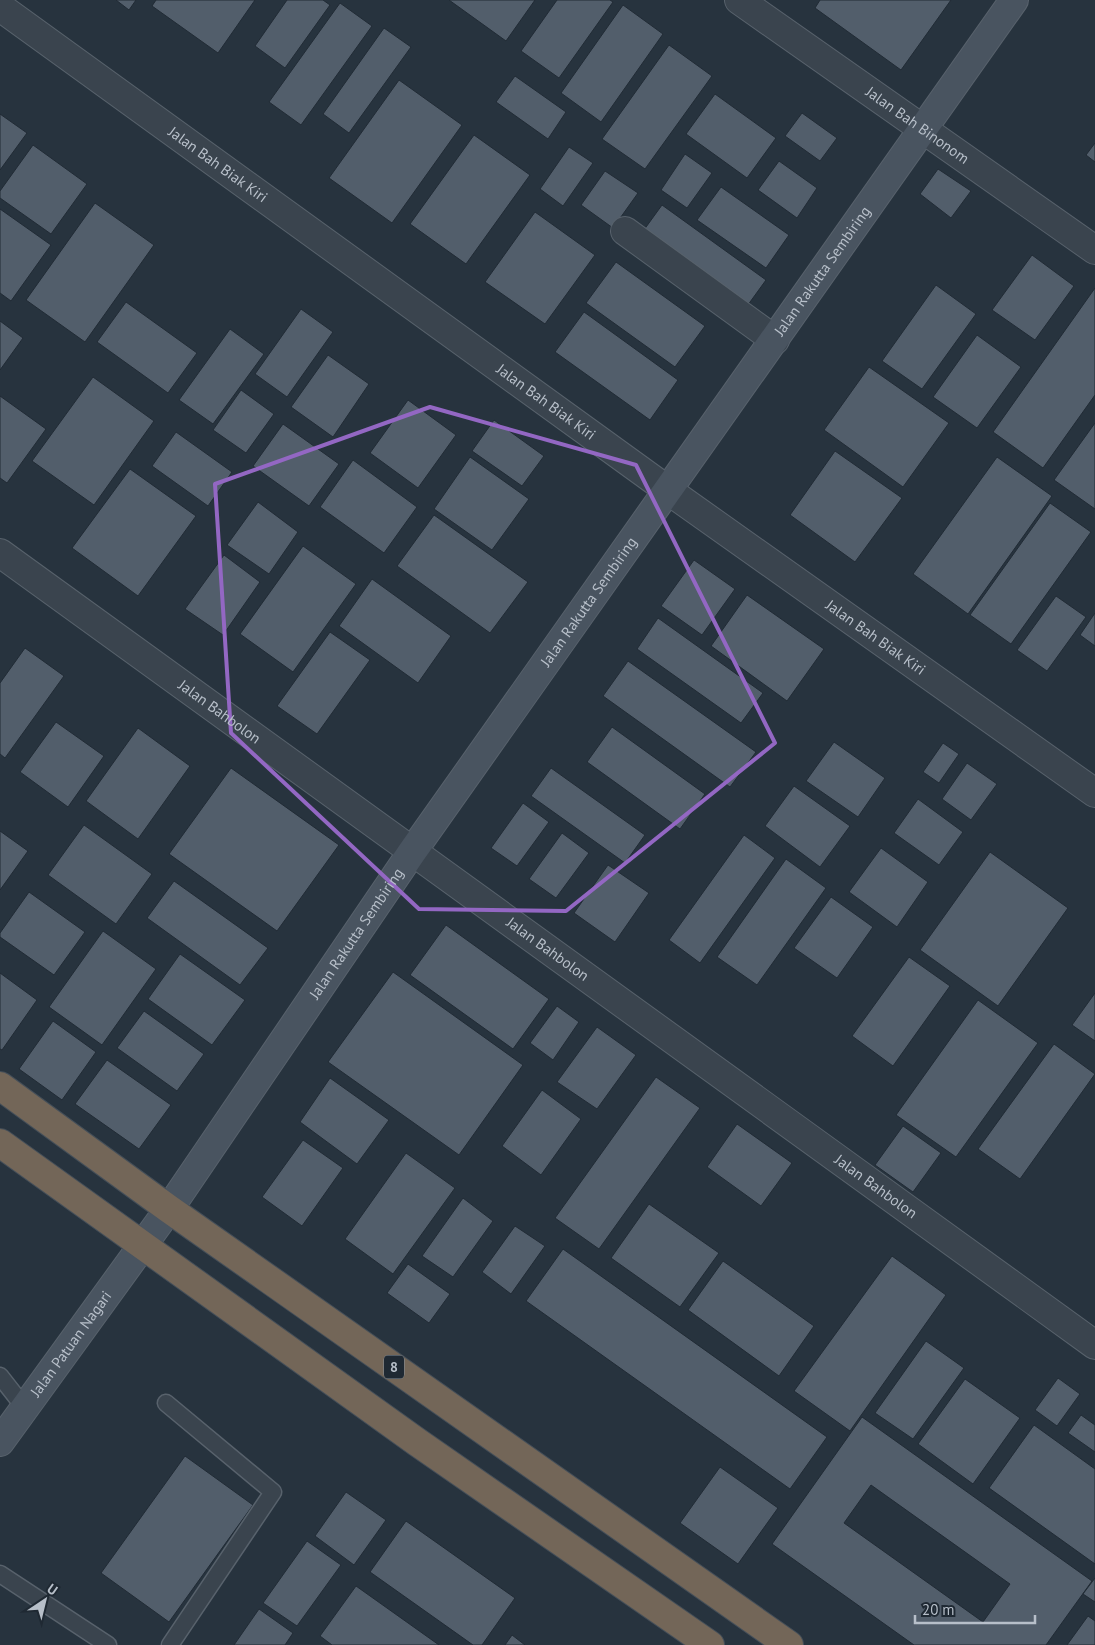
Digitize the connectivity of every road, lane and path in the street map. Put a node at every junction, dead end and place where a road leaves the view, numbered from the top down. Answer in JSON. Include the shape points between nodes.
{"nodes":[{"id":1,"x":739,"y":0,"type":"edge"},
{"id":2,"x":1014,"y":0,"type":"edge"},
{"id":3,"x":0,"y":7,"type":"edge"},
{"id":4,"x":924,"y":129,"type":"junction"},
{"id":5,"x":625,"y":231,"type":"dead end"},
{"id":6,"x":1095,"y":250,"type":"edge"},
{"id":7,"x":775,"y":340,"type":"junction"},
{"id":8,"x":669,"y":491,"type":"junction"},
{"id":9,"x":0,"y":553,"type":"edge"},
{"id":10,"x":1095,"y":792,"type":"edge"},
{"id":11,"x":412,"y":852,"type":"junction"},
{"id":12,"x":0,"y":1086,"type":"edge"},
{"id":13,"x":0,"y":1143,"type":"edge"},
{"id":14,"x":170,"y":1209,"type":"junction"},
{"id":15,"x":142,"y":1246,"type":"junction"},
{"id":16,"x":1095,"y":1346,"type":"edge"},
{"id":17,"x":0,"y":1376,"type":"edge"},
{"id":18,"x":166,"y":1403,"type":"dead end"},
{"id":19,"x":25,"y":1408,"type":"junction"},
{"id":20,"x":0,"y":1442,"type":"edge"},
{"id":21,"x":0,"y":1574,"type":"edge"},
{"id":22,"x":108,"y":1645,"type":"edge"},
{"id":23,"x":170,"y":1645,"type":"edge"},
{"id":24,"x":710,"y":1645,"type":"edge"},
{"id":25,"x":789,"y":1645,"type":"edge"}],
"edges":[{"from":1,"to":4,"type":"street","name":"Jalan Bah Binonom"},
{"from":2,"to":4,"type":"main road","name":"Jalan Rakutta Sembiring"},
{"from":3,"to":8,"type":"street","name":"Jalan Bah Biak Kiri"},
{"from":4,"to":6,"type":"street","name":"Jalan Bah Binonom"},
{"from":4,"to":7,"type":"main road","name":"Jalan Rakutta Sembiring"},
{"from":5,"to":7,"type":"street"},
{"from":7,"to":8,"type":"main road","name":"Jalan Rakutta Sembiring"},
{"from":8,"to":10,"type":"street","name":"Jalan Bah Biak Kiri"},
{"from":8,"to":11,"type":"main road","name":"Jalan Rakutta Sembiring"},
{"from":9,"to":11,"type":"street","name":"Jalan Bahbolon"},
{"from":11,"to":14,"type":"main road","name":"Jalan Rakutta Sembiring"},
{"from":11,"to":16,"type":"street","name":"Jalan Bahbolon"},
{"from":12,"to":14,"type":"highway","number":"8"},
{"from":13,"to":15,"type":"highway"},
{"from":14,"to":15,"type":"main road","name":"Jalan Rakutta Sembiring"},
{"from":14,"to":25,"type":"highway","number":"8"},
{"from":15,"to":19,"type":"main road","name":"Jalan Patuan Nagari"},
{"from":15,"to":24,"type":"highway"},
{"from":17,"to":19,"type":"lane"},
{"from":18,"to":23,"type":"lane","via":[[273,1492]]},
{"from":19,"to":20,"type":"main road","name":"Jalan Patuan Nagari"},
{"from":21,"to":22,"type":"lane"}]}
